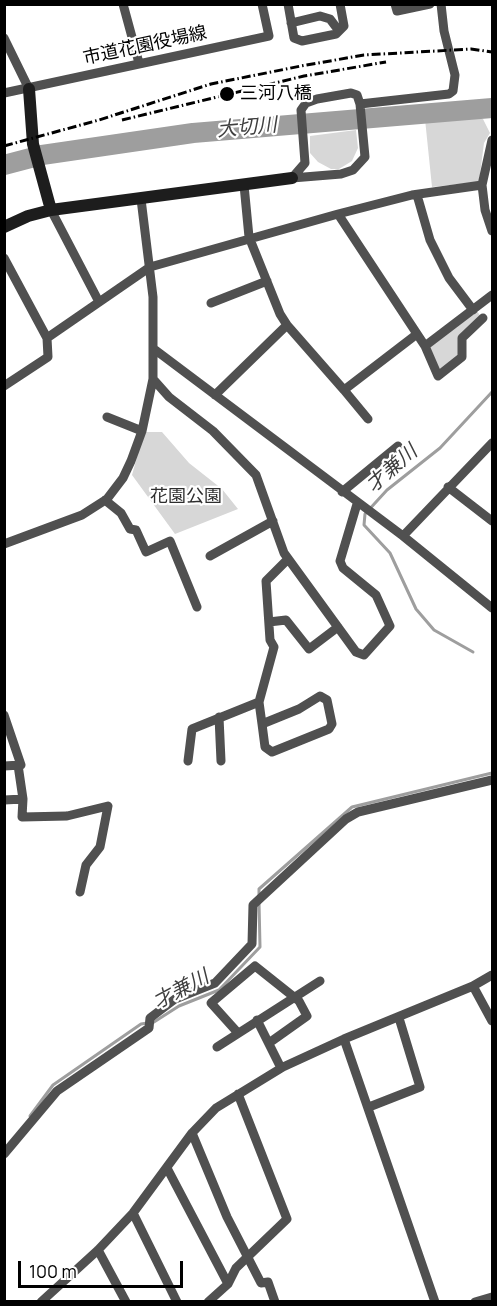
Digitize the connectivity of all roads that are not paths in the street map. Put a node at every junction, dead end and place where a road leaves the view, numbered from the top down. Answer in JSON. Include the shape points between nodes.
{"nodes":[{"id":1,"x":123,"y":4,"type":"edge"},
{"id":2,"x":262,"y":4,"type":"edge"},
{"id":3,"x":288,"y":4,"type":"edge"},
{"id":4,"x":340,"y":4,"type":"edge"},
{"id":5,"x":395,"y":4,"type":"edge"},
{"id":6,"x":430,"y":4,"type":"edge"},
{"id":7,"x":441,"y":4,"type":"edge"},
{"id":8,"x":291,"y":23,"type":"junction"},
{"id":9,"x":339,"y":32,"type":"junction"},
{"id":10,"x":4,"y":38,"type":"edge"},
{"id":11,"x":139,"y":63,"type":"junction"},
{"id":12,"x":29,"y":89,"type":"junction"},
{"id":13,"x":4,"y":93,"type":"edge"},
{"id":14,"x":360,"y":104,"type":"junction"},
{"id":15,"x":492,"y":140,"type":"edge"},
{"id":16,"x":306,"y":163,"type":"junction"},
{"id":17,"x":322,"y":176,"type":"junction"},
{"id":18,"x":292,"y":178,"type":"junction"},
{"id":19,"x":244,"y":185,"type":"junction"},
{"id":20,"x":482,"y":185,"type":"junction"},
{"id":21,"x":417,"y":195,"type":"junction"},
{"id":22,"x":141,"y":199,"type":"junction"},
{"id":23,"x":51,"y":210,"type":"junction"},
{"id":24,"x":338,"y":214,"type":"junction"},
{"id":25,"x":4,"y":227,"type":"edge"},
{"id":26,"x":492,"y":231,"type":"edge"},
{"id":27,"x":249,"y":237,"type":"junction"},
{"id":28,"x":4,"y":258,"type":"edge"},
{"id":29,"x":150,"y":267,"type":"junction"},
{"id":30,"x":267,"y":281,"type":"junction"},
{"id":31,"x":492,"y":295,"type":"edge"},
{"id":32,"x":98,"y":300,"type":"junction"},
{"id":33,"x":211,"y":303,"type":"dead end"},
{"id":34,"x":473,"y":310,"type":"junction"},
{"id":35,"x":483,"y":318,"type":"dead end"},
{"id":36,"x":287,"y":325,"type":"junction"},
{"id":37,"x":417,"y":334,"type":"junction"},
{"id":38,"x":47,"y":338,"type":"junction"},
{"id":39,"x":425,"y":346,"type":"junction"},
{"id":40,"x":154,"y":349,"type":"junction"},
{"id":41,"x":153,"y":379,"type":"junction"},
{"id":42,"x":4,"y":386,"type":"edge"},
{"id":43,"x":344,"y":390,"type":"junction"},
{"id":44,"x":215,"y":395,"type":"junction"},
{"id":45,"x":106,"y":417,"type":"dead end"},
{"id":46,"x":369,"y":419,"type":"dead end"},
{"id":47,"x":142,"y":430,"type":"junction"},
{"id":48,"x":492,"y":443,"type":"edge"},
{"id":49,"x":398,"y":446,"type":"dead end"},
{"id":50,"x":448,"y":487,"type":"junction"},
{"id":51,"x":342,"y":492,"type":"junction"},
{"id":52,"x":105,"y":500,"type":"junction"},
{"id":53,"x":364,"y":509,"type":"junction"},
{"id":54,"x":273,"y":521,"type":"junction"},
{"id":55,"x":492,"y":521,"type":"edge"},
{"id":56,"x":4,"y":532,"type":"edge"},
{"id":57,"x":403,"y":536,"type":"junction"},
{"id":58,"x":7,"y":543,"type":"edge"},
{"id":59,"x":210,"y":556,"type":"dead end"},
{"id":60,"x":288,"y":559,"type":"junction"},
{"id":61,"x":197,"y":607,"type":"dead end"},
{"id":62,"x":492,"y":608,"type":"edge"},
{"id":63,"x":269,"y":622,"type":"junction"},
{"id":64,"x":338,"y":627,"type":"junction"},
{"id":65,"x":259,"y":702,"type":"junction"},
{"id":66,"x":4,"y":715,"type":"edge"},
{"id":67,"x":219,"y":717,"type":"junction"},
{"id":68,"x":262,"y":724,"type":"junction"},
{"id":69,"x":188,"y":761,"type":"dead end"},
{"id":70,"x":221,"y":761,"type":"dead end"},
{"id":71,"x":18,"y":765,"type":"junction"},
{"id":72,"x":4,"y":766,"type":"edge"},
{"id":73,"x":492,"y":780,"type":"edge"},
{"id":74,"x":23,"y":799,"type":"junction"},
{"id":75,"x":4,"y":800,"type":"edge"},
{"id":76,"x":80,"y":892,"type":"dead end"},
{"id":77,"x":492,"y":975,"type":"edge"},
{"id":78,"x":320,"y":981,"type":"dead end"},
{"id":79,"x":473,"y":986,"type":"junction"},
{"id":80,"x":209,"y":994,"type":"junction"},
{"id":81,"x":294,"y":997,"type":"junction"},
{"id":82,"x":399,"y":1018,"type":"junction"},
{"id":83,"x":257,"y":1020,"type":"junction"},
{"id":84,"x":492,"y":1021,"type":"edge"},
{"id":85,"x":238,"y":1033,"type":"junction"},
{"id":86,"x":344,"y":1039,"type":"junction"},
{"id":87,"x":269,"y":1043,"type":"junction"},
{"id":88,"x":217,"y":1047,"type":"dead end"},
{"id":89,"x":281,"y":1068,"type":"junction"},
{"id":90,"x":238,"y":1094,"type":"junction"},
{"id":91,"x":369,"y":1107,"type":"junction"},
{"id":92,"x":192,"y":1133,"type":"junction"},
{"id":93,"x":4,"y":1154,"type":"edge"},
{"id":94,"x":166,"y":1168,"type":"junction"},
{"id":95,"x":133,"y":1213,"type":"junction"},
{"id":96,"x":98,"y":1250,"type":"junction"},
{"id":97,"x":249,"y":1256,"type":"junction"},
{"id":98,"x":228,"y":1284,"type":"junction"},
{"id":99,"x":492,"y":1297,"type":"edge"},
{"id":100,"x":41,"y":1302,"type":"edge"},
{"id":101,"x":126,"y":1302,"type":"edge"},
{"id":102,"x":177,"y":1302,"type":"edge"},
{"id":103,"x":208,"y":1302,"type":"edge"},
{"id":104,"x":275,"y":1302,"type":"edge"},
{"id":105,"x":435,"y":1302,"type":"edge"},
{"id":106,"x":474,"y":1302,"type":"edge"}],
"edges":[{"from":1,"to":11,"type":"street"},
{"from":2,"to":11,"type":"street","name":"市道花園役場線","via":[[269,36]]},
{"from":3,"to":8,"type":"street"},
{"from":4,"to":9,"type":"street","via":[[344,26]]},
{"from":5,"to":6,"type":"street","via":[[397,11]]},
{"from":7,"to":14,"type":"street","via":[[455,75],[453,91]]},
{"from":8,"to":9,"type":"street","via":[[320,15],[330,19]]},
{"from":8,"to":9,"type":"street","via":[[294,38],[302,41]]},
{"from":10,"to":12,"type":"street"},
{"from":11,"to":12,"type":"street","name":"市道花園役場線"},
{"from":12,"to":13,"type":"street","name":"市道花園役場線"},
{"from":12,"to":23,"type":"street","via":[[33,144]]},
{"from":14,"to":16,"type":"street","via":[[357,95],[351,93],[306,103],[301,110]]},
{"from":14,"to":17,"type":"street","via":[[365,157],[353,170]]},
{"from":15,"to":20,"type":"street"},
{"from":16,"to":17,"type":"street"},
{"from":16,"to":18,"type":"street"},
{"from":17,"to":18,"type":"street"},
{"from":18,"to":19,"type":"street"},
{"from":19,"to":22,"type":"street"},
{"from":19,"to":27,"type":"street"},
{"from":20,"to":21,"type":"street"},
{"from":20,"to":26,"type":"street"},
{"from":21,"to":24,"type":"street"},
{"from":21,"to":34,"type":"street","via":[[439,259]]},
{"from":22,"to":23,"type":"street"},
{"from":22,"to":29,"type":"street"},
{"from":23,"to":25,"type":"street"},
{"from":23,"to":32,"type":"street"},
{"from":24,"to":27,"type":"street"},
{"from":24,"to":37,"type":"street"},
{"from":27,"to":29,"type":"street"},
{"from":27,"to":30,"type":"street"},
{"from":28,"to":38,"type":"street"},
{"from":29,"to":32,"type":"street"},
{"from":29,"to":40,"type":"street"},
{"from":30,"to":33,"type":"street"},
{"from":30,"to":36,"type":"street"},
{"from":31,"to":34,"type":"street"},
{"from":32,"to":38,"type":"street"},
{"from":34,"to":39,"type":"street"},
{"from":35,"to":39,"type":"street","via":[[462,338],[462,357],[438,376]]},
{"from":36,"to":43,"type":"street"},
{"from":36,"to":44,"type":"street"},
{"from":37,"to":39,"type":"street"},
{"from":37,"to":43,"type":"street"},
{"from":38,"to":42,"type":"street","via":[[48,357]]},
{"from":40,"to":41,"type":"street"},
{"from":40,"to":44,"type":"street"},
{"from":41,"to":47,"type":"street"},
{"from":41,"to":54,"type":"street","via":[[243,460],[263,489]]},
{"from":43,"to":46,"type":"street"},
{"from":44,"to":51,"type":"street"},
{"from":45,"to":47,"type":"street"},
{"from":47,"to":52,"type":"street","via":[[123,478]]},
{"from":48,"to":50,"type":"street"},
{"from":49,"to":51,"type":"street"},
{"from":50,"to":55,"type":"street"},
{"from":50,"to":57,"type":"street"},
{"from":51,"to":53,"type":"street"},
{"from":52,"to":58,"type":"street","via":[[82,515]]},
{"from":52,"to":61,"type":"street","via":[[121,513],[130,529],[136,530],[146,552],[170,541]]},
{"from":53,"to":57,"type":"street"},
{"from":53,"to":64,"type":"street","via":[[339,561],[376,595],[390,626],[364,655],[356,652]]},
{"from":54,"to":59,"type":"street"},
{"from":54,"to":60,"type":"street"},
{"from":56,"to":58,"type":"street"},
{"from":57,"to":62,"type":"street"},
{"from":60,"to":63,"type":"street","via":[[266,581]]},
{"from":60,"to":64,"type":"street"},
{"from":63,"to":64,"type":"street","via":[[286,620],[309,649]]},
{"from":63,"to":65,"type":"street","via":[[274,647]]},
{"from":65,"to":67,"type":"street"},
{"from":65,"to":68,"type":"street"},
{"from":66,"to":71,"type":"street","via":[[19,756]]},
{"from":67,"to":69,"type":"street","via":[[192,729]]},
{"from":67,"to":70,"type":"street"},
{"from":68,"to":68,"type":"street","via":[[265,747],[272,752],[329,729],[332,724],[327,700],[320,696]]},
{"from":71,"to":72,"type":"street"},
{"from":71,"to":74,"type":"street"},
{"from":73,"to":80,"type":"street","via":[[352,815],[260,899],[252,944]]},
{"from":74,"to":75,"type":"street"},
{"from":74,"to":76,"type":"street","via":[[22,817],[67,816],[108,806],[100,847],[86,865]]},
{"from":77,"to":79,"type":"street"},
{"from":78,"to":81,"type":"street"},
{"from":79,"to":82,"type":"street"},
{"from":79,"to":84,"type":"street"},
{"from":80,"to":81,"type":"street","via":[[255,966]]},
{"from":80,"to":85,"type":"street","via":[[211,1004]]},
{"from":80,"to":93,"type":"street","via":[[175,999],[149,1024],[57,1091]]},
{"from":81,"to":83,"type":"street"},
{"from":81,"to":87,"type":"street","via":[[307,1016]]},
{"from":82,"to":86,"type":"street"},
{"from":82,"to":91,"type":"street","via":[[420,1087]]},
{"from":83,"to":85,"type":"street"},
{"from":83,"to":87,"type":"street"},
{"from":85,"to":88,"type":"street"},
{"from":86,"to":89,"type":"street"},
{"from":86,"to":91,"type":"street"},
{"from":87,"to":89,"type":"street"},
{"from":89,"to":90,"type":"street"},
{"from":90,"to":92,"type":"street","via":[[216,1108]]},
{"from":90,"to":97,"type":"street","via":[[287,1219]]},
{"from":91,"to":105,"type":"street"},
{"from":92,"to":94,"type":"street"},
{"from":92,"to":97,"type":"street","via":[[227,1217]]},
{"from":94,"to":95,"type":"street"},
{"from":94,"to":98,"type":"street"},
{"from":95,"to":96,"type":"street"},
{"from":95,"to":102,"type":"street"},
{"from":96,"to":100,"type":"street"},
{"from":96,"to":101,"type":"street"},
{"from":97,"to":98,"type":"street","via":[[236,1268]]},
{"from":97,"to":104,"type":"street","via":[[261,1283],[268,1281]]},
{"from":98,"to":103,"type":"street"},
{"from":99,"to":106,"type":"street"}]}
